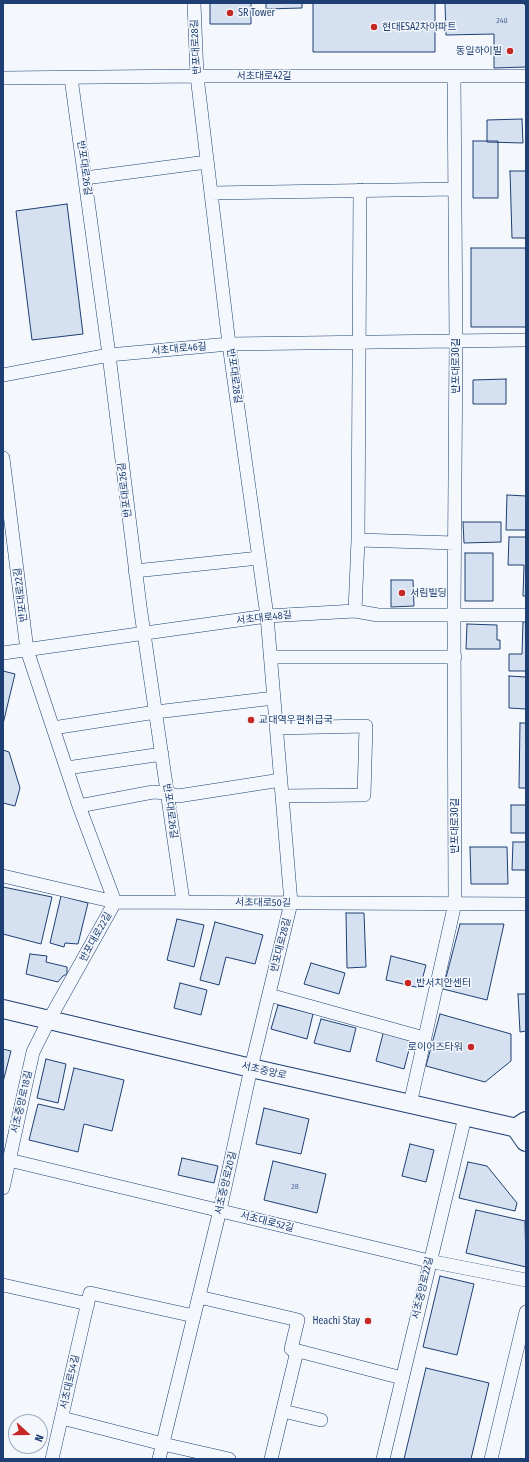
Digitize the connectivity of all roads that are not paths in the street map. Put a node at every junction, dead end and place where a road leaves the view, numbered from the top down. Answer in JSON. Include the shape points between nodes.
{"nodes":[{"id":1,"x":194,"y":3,"type":"edge"},
{"id":2,"x":197,"y":76,"type":"junction"},
{"id":3,"x":454,"y":76,"type":"junction"},
{"id":4,"x":526,"y":76,"type":"edge"},
{"id":5,"x":3,"y":78,"type":"edge"},
{"id":6,"x":71,"y":78,"type":"junction"},
{"id":7,"x":207,"y":162,"type":"junction"},
{"id":8,"x":85,"y":178,"type":"junction"},
{"id":9,"x":454,"y":189,"type":"junction"},
{"id":10,"x":360,"y":190,"type":"junction"},
{"id":11,"x":211,"y":192,"type":"junction"},
{"id":12,"x":526,"y":340,"type":"edge"},
{"id":13,"x":456,"y":341,"type":"junction"},
{"id":14,"x":358,"y":343,"type":"junction"},
{"id":15,"x":229,"y":344,"type":"junction"},
{"id":16,"x":109,"y":355,"type":"junction"},
{"id":17,"x":3,"y":375,"type":"edge"},
{"id":18,"x":3,"y":458,"type":"edge"},
{"id":19,"x":7,"y":508,"type":"edge"},
{"id":20,"x":358,"y":540,"type":"junction"},
{"id":21,"x":455,"y":543,"type":"junction"},
{"id":22,"x":259,"y":558,"type":"junction"},
{"id":23,"x":135,"y":571,"type":"junction"},
{"id":24,"x":355,"y":611,"type":"junction"},
{"id":25,"x":454,"y":614,"type":"junction"},
{"id":26,"x":526,"y":615,"type":"edge"},
{"id":27,"x":267,"y":616,"type":"junction"},
{"id":28,"x":144,"y":633,"type":"junction"},
{"id":29,"x":27,"y":650,"type":"junction"},
{"id":30,"x":3,"y":653,"type":"edge"},
{"id":31,"x":270,"y":657,"type":"junction"},
{"id":32,"x":455,"y":657,"type":"junction"},
{"id":33,"x":274,"y":698,"type":"junction"},
{"id":34,"x":156,"y":712,"type":"junction"},
{"id":35,"x":53,"y":728,"type":"junction"},
{"id":36,"x":276,"y":728,"type":"junction"},
{"id":37,"x":162,"y":754,"type":"junction"},
{"id":38,"x":67,"y":768,"type":"junction"},
{"id":39,"x":280,"y":780,"type":"junction"},
{"id":40,"x":167,"y":793,"type":"junction"},
{"id":41,"x":282,"y":796,"type":"junction"},
{"id":42,"x":79,"y":806,"type":"junction"},
{"id":43,"x":3,"y":876,"type":"edge"},
{"id":44,"x":183,"y":901,"type":"junction"},
{"id":45,"x":116,"y":902,"type":"junction"},
{"id":46,"x":291,"y":903,"type":"junction"},
{"id":47,"x":455,"y":903,"type":"junction"},
{"id":48,"x":526,"y":904,"type":"edge"},
{"id":49,"x":269,"y":995,"type":"junction"},
{"id":50,"x":3,"y":1009,"type":"edge"},
{"id":51,"x":50,"y":1020,"type":"junction"},
{"id":52,"x":424,"y":1038,"type":"junction"},
{"id":53,"x":251,"y":1068,"type":"junction"},
{"id":54,"x":410,"y":1104,"type":"junction"},
{"id":55,"x":465,"y":1117,"type":"junction"},
{"id":56,"x":524,"y":1130,"type":"edge"},
{"id":57,"x":9,"y":1160,"type":"junction"},
{"id":58,"x":3,"y":1188,"type":"edge"},
{"id":59,"x":220,"y":1210,"type":"junction"},
{"id":60,"x":429,"y":1261,"type":"junction"},
{"id":61,"x":526,"y":1280,"type":"edge"},
{"id":62,"x":3,"y":1285,"type":"edge"},
{"id":63,"x":199,"y":1297,"type":"junction"},
{"id":64,"x":88,"y":1304,"type":"junction"},
{"id":65,"x":526,"y":1312,"type":"edge"},
{"id":66,"x":194,"y":1316,"type":"junction"},
{"id":67,"x":298,"y":1351,"type":"junction"},
{"id":68,"x":402,"y":1378,"type":"junction"},
{"id":69,"x":283,"y":1411,"type":"junction"},
{"id":70,"x":62,"y":1418,"type":"junction"},
{"id":71,"x":320,"y":1420,"type":"dead end"},
{"id":72,"x":163,"y":1444,"type":"junction"},
{"id":73,"x":52,"y":1459,"type":"edge"},
{"id":74,"x":159,"y":1459,"type":"edge"},
{"id":75,"x":229,"y":1459,"type":"edge"},
{"id":76,"x":271,"y":1459,"type":"edge"},
{"id":77,"x":383,"y":1459,"type":"edge"},
{"id":78,"x":491,"y":1459,"type":"edge"}],
"edges":[{"from":1,"to":2,"type":"street","name":"반포대로28길"},
{"from":2,"to":3,"type":"street","name":"서초대로42길"},
{"from":2,"to":6,"type":"street","name":"서초대로42길"},
{"from":2,"to":7,"type":"street","name":"반포대로28길"},
{"from":3,"to":4,"type":"street","name":"서초대로42길"},
{"from":3,"to":9,"type":"street","name":"반포대로30길"},
{"from":5,"to":6,"type":"street","name":"서초대로42길"},
{"from":6,"to":8,"type":"street","name":"반포대로26길"},
{"from":7,"to":8,"type":"street"},
{"from":7,"to":11,"type":"street","name":"반포대로28길"},
{"from":8,"to":16,"type":"street","name":"반포대로26길"},
{"from":9,"to":10,"type":"street"},
{"from":9,"to":13,"type":"street","name":"반포대로30길"},
{"from":10,"to":11,"type":"street"},
{"from":10,"to":14,"type":"street"},
{"from":11,"to":15,"type":"street","name":"반포대로28길"},
{"from":12,"to":13,"type":"street","name":"서초대로46길"},
{"from":13,"to":14,"type":"street","name":"서초대로46길"},
{"from":13,"to":21,"type":"street","name":"반포대로30길"},
{"from":14,"to":15,"type":"street","name":"서초대로46길"},
{"from":14,"to":20,"type":"street"},
{"from":15,"to":16,"type":"street","name":"서초대로46길"},
{"from":15,"to":22,"type":"street","name":"반포대로28길"},
{"from":16,"to":17,"type":"street","name":"서초대로46길"},
{"from":16,"to":23,"type":"street","name":"반포대로26길"},
{"from":18,"to":19,"type":"street","name":"반포대로22길"},
{"from":19,"to":29,"type":"street","name":"반포대로22길"},
{"from":20,"to":21,"type":"street"},
{"from":20,"to":24,"type":"street"},
{"from":21,"to":25,"type":"street","name":"반포대로30길"},
{"from":22,"to":23,"type":"street"},
{"from":22,"to":27,"type":"street","name":"반포대로28길"},
{"from":23,"to":28,"type":"street","name":"반포대로26길"},
{"from":24,"to":25,"type":"street","name":"서초대로48길","via":[[378,615]]},
{"from":24,"to":27,"type":"street","name":"서초대로48길"},
{"from":25,"to":26,"type":"street","name":"서초대로48길"},
{"from":25,"to":32,"type":"street","name":"반포대로30길"},
{"from":27,"to":28,"type":"street","name":"서초대로48길"},
{"from":27,"to":31,"type":"street","name":"반포대로28길"},
{"from":28,"to":29,"type":"street","name":"서초대로48길"},
{"from":28,"to":34,"type":"street","name":"반포대로26길"},
{"from":29,"to":30,"type":"street","name":"서초대로48길"},
{"from":29,"to":35,"type":"street","name":"반포대로22길"},
{"from":31,"to":32,"type":"street"},
{"from":31,"to":33,"type":"street","name":"반포대로28길"},
{"from":32,"to":47,"type":"street","name":"반포대로30길"},
{"from":33,"to":34,"type":"street"},
{"from":33,"to":36,"type":"street","name":"반포대로28길"},
{"from":34,"to":35,"type":"street"},
{"from":34,"to":37,"type":"street","name":"반포대로26길"},
{"from":35,"to":38,"type":"street","name":"반포대로22길"},
{"from":36,"to":39,"type":"street","name":"반포대로28길"},
{"from":36,"to":41,"type":"street","via":[[366,726],[364,794]]},
{"from":37,"to":38,"type":"street"},
{"from":37,"to":40,"type":"street","name":"반포대로26길"},
{"from":38,"to":42,"type":"street","name":"반포대로22길"},
{"from":39,"to":40,"type":"street","via":[[178,796]]},
{"from":39,"to":41,"type":"street","name":"반포대로28길"},
{"from":40,"to":42,"type":"street","via":[[153,792]]},
{"from":40,"to":44,"type":"street","name":"반포대로26길"},
{"from":41,"to":46,"type":"street","name":"반포대로28길"},
{"from":42,"to":45,"type":"street","name":"반포대로22길"},
{"from":43,"to":45,"type":"street","name":"서초대로50길"},
{"from":44,"to":45,"type":"street","name":"서초대로50길"},
{"from":44,"to":46,"type":"street","name":"서초대로50길"},
{"from":45,"to":51,"type":"street","name":"반포대로22길"},
{"from":46,"to":47,"type":"street","name":"서초대로50길"},
{"from":46,"to":49,"type":"street","name":"반포대로28길"},
{"from":47,"to":48,"type":"street","name":"서초대로50길"},
{"from":47,"to":52,"type":"street","name":"반포대로30길"},
{"from":49,"to":52,"type":"street"},
{"from":49,"to":53,"type":"street","name":"반포대로28길"},
{"from":50,"to":51,"type":"main road","name":"서초중앙로"},
{"from":51,"to":53,"type":"main road","name":"서초중앙로"},
{"from":51,"to":57,"type":"street","name":"서초중앙로18길","via":[[34,1052]]},
{"from":52,"to":54,"type":"street","name":"반포대로30길"},
{"from":53,"to":54,"type":"main road","name":"서초중앙로"},
{"from":53,"to":59,"type":"street","name":"서초중앙로20길"},
{"from":54,"to":55,"type":"main road","name":"서초중앙로"},
{"from":55,"to":56,"type":"main road","name":"서초중앙로"},
{"from":55,"to":60,"type":"street","name":"서초중앙로22길"},
{"from":57,"to":58,"type":"street","name":"서초중앙로18길"},
{"from":57,"to":59,"type":"street","name":"서초대로52길"},
{"from":59,"to":60,"type":"street","name":"서초대로52길"},
{"from":59,"to":63,"type":"street","name":"서초중앙로20길"},
{"from":60,"to":61,"type":"street","name":"서초대로52길"},
{"from":60,"to":68,"type":"street","name":"서초중앙로22길"},
{"from":62,"to":64,"type":"street"},
{"from":63,"to":66,"type":"street","name":"서초중앙로20길"},
{"from":63,"to":67,"type":"street","via":[[298,1320],[291,1349]]},
{"from":64,"to":66,"type":"street","via":[[90,1293]]},
{"from":64,"to":70,"type":"street","name":"서초대로54길"},
{"from":65,"to":78,"type":"street"},
{"from":66,"to":72,"type":"street","name":"서초중앙로20길"},
{"from":67,"to":68,"type":"street"},
{"from":67,"to":69,"type":"street"},
{"from":68,"to":77,"type":"street","name":"서초중앙로22길"},
{"from":69,"to":71,"type":"street"},
{"from":69,"to":76,"type":"street"},
{"from":70,"to":72,"type":"street"},
{"from":70,"to":73,"type":"street","name":"서초대로54길"},
{"from":72,"to":74,"type":"street","name":"서초중앙로20길"},
{"from":72,"to":75,"type":"street"}]}
